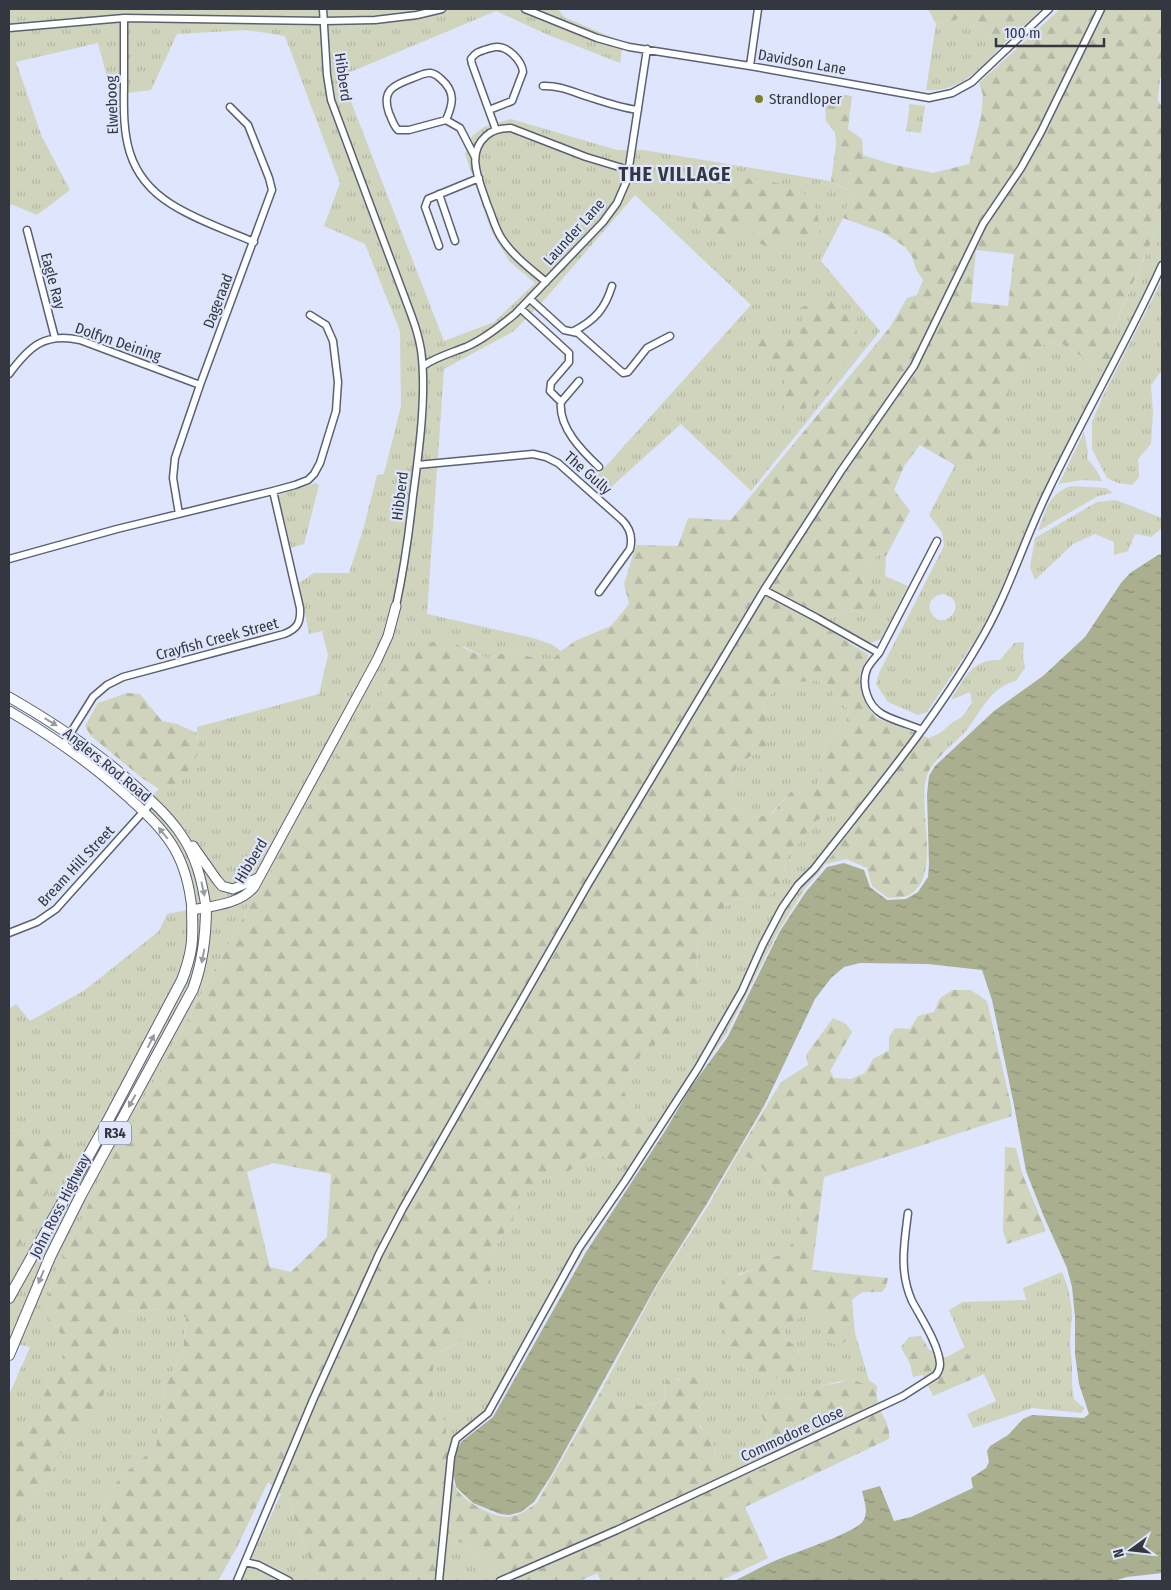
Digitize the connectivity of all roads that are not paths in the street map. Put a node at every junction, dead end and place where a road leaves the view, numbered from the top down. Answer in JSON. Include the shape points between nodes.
{"nodes":[{"id":1,"x":323,"y":9,"type":"edge"},
{"id":2,"x":442,"y":9,"type":"edge"},
{"id":3,"x":525,"y":9,"type":"edge"},
{"id":4,"x":758,"y":9,"type":"edge"},
{"id":5,"x":1049,"y":9,"type":"edge"},
{"id":6,"x":1101,"y":9,"type":"edge"},
{"id":7,"x":124,"y":18,"type":"junction"},
{"id":8,"x":324,"y":21,"type":"junction"},
{"id":9,"x":9,"y":28,"type":"edge"},
{"id":10,"x":647,"y":50,"type":"junction"},
{"id":11,"x":750,"y":66,"type":"junction"},
{"id":12,"x":542,"y":86,"type":"dead end"},
{"id":13,"x":230,"y":107,"type":"dead end"},
{"id":14,"x":489,"y":110,"type":"junction"},
{"id":15,"x":638,"y":110,"type":"junction"},
{"id":16,"x":446,"y":120,"type":"junction"},
{"id":17,"x":496,"y":130,"type":"junction"},
{"id":18,"x":475,"y":157,"type":"junction"},
{"id":19,"x":629,"y":170,"type":"junction"},
{"id":20,"x":478,"y":178,"type":"junction"},
{"id":21,"x":440,"y":194,"type":"junction"},
{"id":22,"x":27,"y":230,"type":"dead end"},
{"id":23,"x":455,"y":241,"type":"dead end"},
{"id":24,"x":254,"y":242,"type":"junction"},
{"id":25,"x":439,"y":246,"type":"dead end"},
{"id":26,"x":1162,"y":265,"type":"edge"},
{"id":27,"x":546,"y":282,"type":"junction"},
{"id":28,"x":612,"y":286,"type":"dead end"},
{"id":29,"x":530,"y":299,"type":"junction"},
{"id":30,"x":521,"y":308,"type":"junction"},
{"id":31,"x":310,"y":315,"type":"dead end"},
{"id":32,"x":574,"y":331,"type":"junction"},
{"id":33,"x":670,"y":336,"type":"dead end"},
{"id":34,"x":55,"y":338,"type":"junction"},
{"id":35,"x":423,"y":366,"type":"junction"},
{"id":36,"x":9,"y":374,"type":"edge"},
{"id":37,"x":580,"y":381,"type":"dead end"},
{"id":38,"x":200,"y":385,"type":"junction"},
{"id":39,"x":561,"y":402,"type":"junction"},
{"id":40,"x":417,"y":465,"type":"junction"},
{"id":41,"x":599,"y":467,"type":"dead end"},
{"id":42,"x":273,"y":491,"type":"junction"},
{"id":43,"x":179,"y":514,"type":"junction"},
{"id":44,"x":937,"y":541,"type":"dead end"},
{"id":45,"x":9,"y":559,"type":"edge"},
{"id":46,"x":764,"y":590,"type":"junction"},
{"id":47,"x":599,"y":592,"type":"dead end"},
{"id":48,"x":396,"y":606,"type":"joint"},
{"id":49,"x":879,"y":653,"type":"junction"},
{"id":50,"x":9,"y":697,"type":"edge"},
{"id":51,"x":9,"y":711,"type":"edge"},
{"id":52,"x":922,"y":730,"type":"junction"},
{"id":53,"x":70,"y":734,"type":"junction"},
{"id":54,"x":63,"y":745,"type":"junction"},
{"id":55,"x":152,"y":802,"type":"junction"},
{"id":56,"x":144,"y":811,"type":"junction"},
{"id":57,"x":181,"y":834,"type":"junction"},
{"id":58,"x":258,"y":878,"type":"junction"},
{"id":59,"x":206,"y":908,"type":"junction"},
{"id":60,"x":192,"y":910,"type":"junction"},
{"id":61,"x":9,"y":933,"type":"edge"},
{"id":62,"x":908,"y":1213,"type":"dead end"},
{"id":63,"x":9,"y":1298,"type":"edge"},
{"id":64,"x":9,"y":1355,"type":"edge"},
{"id":65,"x":245,"y":1562,"type":"junction"},
{"id":66,"x":236,"y":1581,"type":"edge"},
{"id":67,"x":289,"y":1581,"type":"edge"},
{"id":68,"x":439,"y":1581,"type":"edge"},
{"id":69,"x":500,"y":1581,"type":"edge"}],
"edges":[{"from":1,"to":8,"type":"street","name":"Hibberd"},
{"from":2,"to":8,"type":"street","via":[[402,17]]},
{"from":3,"to":10,"type":"street","name":"Davidson Lane","via":[[602,40]]},
{"from":4,"to":11,"type":"street"},
{"from":5,"to":11,"type":"street","name":"Davidson Lane","via":[[972,82],[937,97],[919,97]]},
{"from":6,"to":46,"type":"street","via":[[1025,161],[983,224],[914,366]]},
{"from":7,"to":8,"type":"street"},
{"from":7,"to":9,"type":"street"},
{"from":7,"to":24,"type":"street","name":"Elweboog","via":[[124,126],[128,152],[138,172],[169,203]]},
{"from":8,"to":35,"type":"street","name":"Hibberd","via":[[331,100],[412,317]]},
{"from":10,"to":11,"type":"street","name":"Davidson Lane"},
{"from":10,"to":15,"type":"street","name":"Launder Lane"},
{"from":12,"to":15,"type":"street","via":[[563,88]]},
{"from":13,"to":24,"type":"street","name":"Dageraad","via":[[248,125],[272,186]]},
{"from":14,"to":14,"type":"street","via":[[471,59],[475,53],[496,47],[515,56],[523,72],[512,101]]},
{"from":14,"to":17,"type":"street"},
{"from":15,"to":19,"type":"street","name":"Launder Lane"},
{"from":16,"to":16,"type":"street","via":[[398,130],[386,101],[388,93],[393,87],[426,73],[436,75],[451,91],[452,102]]},
{"from":16,"to":18,"type":"street","via":[[460,128]]},
{"from":17,"to":18,"type":"street","via":[[479,143]]},
{"from":17,"to":19,"type":"street","via":[[519,130]]},
{"from":18,"to":20,"type":"street"},
{"from":19,"to":27,"type":"street","name":"Launder Lane","via":[[622,193],[610,213]]},
{"from":20,"to":21,"type":"street"},
{"from":20,"to":27,"type":"street","via":[[501,238]]},
{"from":21,"to":23,"type":"street"},
{"from":21,"to":25,"type":"street","via":[[428,198],[425,207]]},
{"from":22,"to":34,"type":"street","name":"Eagle Ray"},
{"from":24,"to":38,"type":"street","name":"Dageraad"},
{"from":26,"to":52,"type":"street","via":[[1046,494],[1004,598],[979,644]]},
{"from":27,"to":29,"type":"street","name":"Launder Lane"},
{"from":28,"to":32,"type":"street","via":[[594,320]]},
{"from":29,"to":30,"type":"street","name":"Launder Lane"},
{"from":29,"to":32,"type":"street","via":[[564,330]]},
{"from":30,"to":35,"type":"street","name":"Launder Lane","via":[[483,337]]},
{"from":30,"to":39,"type":"street","via":[[569,353],[569,362],[549,386]]},
{"from":31,"to":42,"type":"street","via":[[326,325],[333,342],[338,382],[336,411],[314,474],[308,480]]},
{"from":32,"to":33,"type":"street","via":[[623,373],[628,372],[646,348]]},
{"from":34,"to":36,"type":"street","name":"Dolfyn Deining","via":[[30,349]]},
{"from":34,"to":38,"type":"street","name":"Dolfyn Deining","via":[[80,340]]},
{"from":35,"to":40,"type":"street","name":"Hibberd"},
{"from":37,"to":39,"type":"street"},
{"from":38,"to":43,"type":"street","name":"Dageraad","via":[[175,458],[173,478]]},
{"from":39,"to":41,"type":"street","via":[[560,411],[573,440]]},
{"from":40,"to":47,"type":"street","name":"The Gully","via":[[533,454],[546,456],[558,463],[630,530],[632,543],[627,555]]},
{"from":40,"to":48,"type":"street","name":"Hibberd","via":[[404,572]]},
{"from":42,"to":43,"type":"street"},
{"from":42,"to":53,"type":"street","name":"Crayfish Creek Street","via":[[300,608],[300,620],[295,629],[123,677],[93,697]]},
{"from":43,"to":45,"type":"street"},
{"from":44,"to":49,"type":"street"},
{"from":46,"to":49,"type":"street"},
{"from":46,"to":65,"type":"street","via":[[587,886],[403,1208],[313,1400]]},
{"from":48,"to":58,"type":"street","name":"Hibberd","via":[[377,660]]},
{"from":49,"to":52,"type":"street","via":[[865,676],[870,702],[882,714]]},
{"from":50,"to":53,"type":"street","name":"Anglers Rod Road","one_way":true},
{"from":51,"to":54,"type":"street","name":"Anglers Rod Road"},
{"from":52,"to":68,"type":"street","via":[[782,908],[742,991],[698,1068],[579,1248],[488,1413],[456,1439],[451,1457]]},
{"from":53,"to":54,"type":"street","name":"Crayfish Creek Street"},
{"from":53,"to":55,"type":"street","name":"Anglers Rod Road","via":[[127,777]]},
{"from":54,"to":56,"type":"street","name":"Anglers Rod Road"},
{"from":55,"to":56,"type":"street","name":"Bream Hill Street"},
{"from":55,"to":57,"type":"street","name":"Anglers Rod Road"},
{"from":60,"to":56,"type":"street","name":"Anglers Rod Road","one_way":true,"via":[[186,876],[178,856],[167,837]]},
{"from":56,"to":61,"type":"street","name":"Bream Hill Street","via":[[56,909],[37,922]]},
{"from":57,"to":58,"type":"street","via":[[222,886],[233,890]]},
{"from":57,"to":59,"type":"street","name":"Anglers Rod Road","one_way":true,"via":[[198,868]]},
{"from":58,"to":59,"type":"street","name":"Hibberd","via":[[242,898]]},
{"from":59,"to":60,"type":"street","name":"Hibberd"},
{"from":59,"to":64,"type":"main road","name":"John Ross Highway","number":"R34","one_way":true,"via":[[203,955],[193,989],[76,1203]]},
{"from":63,"to":60,"type":"main road","name":"John Ross Highway","number":"R34","one_way":true,"via":[[109,1120],[182,980],[193,946]]},
{"from":62,"to":69,"type":"street","name":"Commodore Close","via":[[903,1251],[904,1280],[935,1347],[940,1364],[936,1375],[895,1400]]},
{"from":65,"to":66,"type":"street"},
{"from":65,"to":67,"type":"street"}]}
